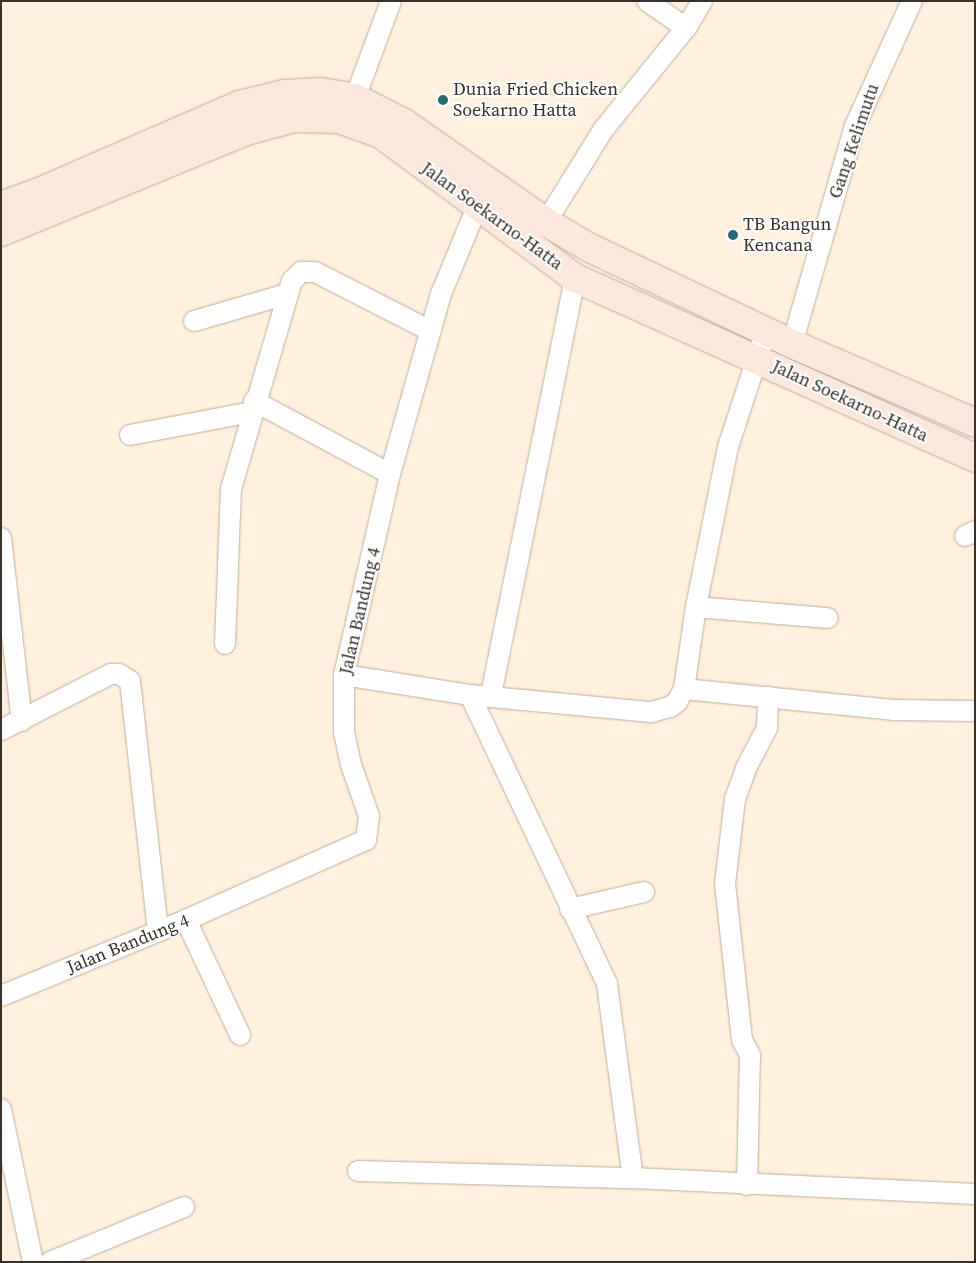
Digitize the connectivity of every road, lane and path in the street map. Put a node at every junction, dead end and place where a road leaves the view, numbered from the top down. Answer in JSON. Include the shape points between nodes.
{"nodes":[{"id":1,"x":391,"y":1,"type":"edge"},
{"id":2,"x":647,"y":1,"type":"edge"},
{"id":3,"x":702,"y":1,"type":"edge"},
{"id":4,"x":912,"y":1,"type":"edge"},
{"id":5,"x":686,"y":28,"type":"junction"},
{"id":6,"x":355,"y":98,"type":"junction"},
{"id":7,"x":1,"y":206,"type":"edge"},
{"id":8,"x":477,"y":207,"type":"junction"},
{"id":9,"x":546,"y":222,"type":"junction"},
{"id":10,"x":1,"y":232,"type":"edge"},
{"id":11,"x":575,"y":278,"type":"junction"},
{"id":12,"x":287,"y":294,"type":"junction"},
{"id":13,"x":194,"y":321,"type":"dead end"},
{"id":14,"x":431,"y":331,"type":"junction"},
{"id":15,"x":766,"y":331,"type":"junction"},
{"id":16,"x":792,"y":344,"type":"junction"},
{"id":17,"x":755,"y":357,"type":"junction"},
{"id":18,"x":253,"y":407,"type":"junction"},
{"id":19,"x":975,"y":423,"type":"edge"},
{"id":20,"x":130,"y":435,"type":"dead end"},
{"id":21,"x":975,"y":458,"type":"edge"},
{"id":22,"x":390,"y":474,"type":"junction"},
{"id":23,"x":1,"y":538,"type":"edge"},
{"id":24,"x":696,"y":607,"type":"junction"},
{"id":25,"x":828,"y":618,"type":"dead end"},
{"id":26,"x":225,"y":644,"type":"dead end"},
{"id":27,"x":344,"y":675,"type":"junction"},
{"id":28,"x":684,"y":689,"type":"junction"},
{"id":29,"x":470,"y":694,"type":"junction"},
{"id":30,"x":491,"y":695,"type":"junction"},
{"id":31,"x":768,"y":698,"type":"junction"},
{"id":32,"x":975,"y":711,"type":"edge"},
{"id":33,"x":22,"y":721,"type":"junction"},
{"id":34,"x":1,"y":730,"type":"edge"},
{"id":35,"x":644,"y":892,"type":"dead end"},
{"id":36,"x":570,"y":909,"type":"junction"},
{"id":37,"x":186,"y":920,"type":"junction"},
{"id":38,"x":158,"y":931,"type":"junction"},
{"id":39,"x":1,"y":996,"type":"edge"},
{"id":40,"x":240,"y":1035,"type":"dead end"},
{"id":41,"x":1,"y":1109,"type":"edge"},
{"id":42,"x":358,"y":1171,"type":"dead end"},
{"id":43,"x":633,"y":1178,"type":"junction"},
{"id":44,"x":737,"y":1185,"type":"junction"},
{"id":45,"x":975,"y":1194,"type":"edge"},
{"id":46,"x":184,"y":1207,"type":"dead end"},
{"id":47,"x":33,"y":1262,"type":"edge"},
{"id":48,"x":50,"y":1262,"type":"edge"}],
"edges":[{"from":1,"to":6,"type":"street"},
{"from":2,"to":5,"type":"street"},
{"from":3,"to":5,"type":"street"},
{"from":4,"to":16,"type":"street","name":"Gang Kelimutu","via":[[856,126]]},
{"from":5,"to":9,"type":"street","via":[[603,130]]},
{"from":6,"to":7,"type":"main road","name":"Jalan Soekarno-Hatta","via":[[321,92],[284,94],[239,105]]},
{"from":6,"to":9,"type":"main road","name":"Jalan Soekarno-Hatta","via":[[404,123]]},
{"from":8,"to":10,"type":"main road","name":"Jalan Soekarno-Hatta","via":[[381,134],[339,118],[294,118],[246,131]]},
{"from":8,"to":11,"type":"main road","name":"Jalan Soekarno-Hatta"},
{"from":8,"to":14,"type":"street","name":"Jalan Bandung 4","via":[[441,294]]},
{"from":9,"to":15,"type":"main road","name":"Jalan Soekarno-Hatta","via":[[588,247]]},
{"from":11,"to":17,"type":"main road","name":"Jalan Soekarno-Hatta"},
{"from":11,"to":30,"type":"street"},
{"from":12,"to":13,"type":"street"},
{"from":12,"to":14,"type":"street","via":[[301,272],[315,272]]},
{"from":12,"to":18,"type":"street"},
{"from":14,"to":22,"type":"street","name":"Jalan Bandung 4"},
{"from":15,"to":16,"type":"main road","name":"Jalan Soekarno-Hatta"},
{"from":15,"to":17,"type":"street"},
{"from":16,"to":19,"type":"main road","name":"Jalan Soekarno-Hatta"},
{"from":17,"to":21,"type":"main road","name":"Jalan Soekarno-Hatta"},
{"from":17,"to":24,"type":"street","via":[[728,447]]},
{"from":18,"to":20,"type":"street"},
{"from":18,"to":22,"type":"street"},
{"from":18,"to":26,"type":"street","via":[[231,489]]},
{"from":22,"to":27,"type":"street","name":"Jalan Bandung 4"},
{"from":23,"to":33,"type":"street"},
{"from":24,"to":25,"type":"street"},
{"from":24,"to":28,"type":"street"},
{"from":27,"to":29,"type":"street"},
{"from":27,"to":37,"type":"street","name":"Jalan Bandung 4","via":[[344,733],[351,765],[369,816],[366,840]]},
{"from":28,"to":30,"type":"street","via":[[670,707],[651,712]]},
{"from":28,"to":31,"type":"street"},
{"from":29,"to":30,"type":"street"},
{"from":29,"to":36,"type":"street"},
{"from":31,"to":32,"type":"street","via":[[892,710]]},
{"from":31,"to":44,"type":"street","via":[[767,728],[746,768],[735,799],[725,884],[746,1048]]},
{"from":33,"to":34,"type":"street"},
{"from":33,"to":38,"type":"street","via":[[111,674],[119,674],[130,681]]},
{"from":35,"to":36,"type":"street"},
{"from":36,"to":43,"type":"street","via":[[600,968],[611,1000]]},
{"from":37,"to":38,"type":"street","name":"Jalan Bandung 4"},
{"from":37,"to":40,"type":"street"},
{"from":38,"to":39,"type":"street","name":"Jalan Bandung 4"},
{"from":41,"to":47,"type":"street"},
{"from":42,"to":43,"type":"street"},
{"from":43,"to":44,"type":"street"},
{"from":44,"to":45,"type":"street"},
{"from":46,"to":48,"type":"street"}]}
